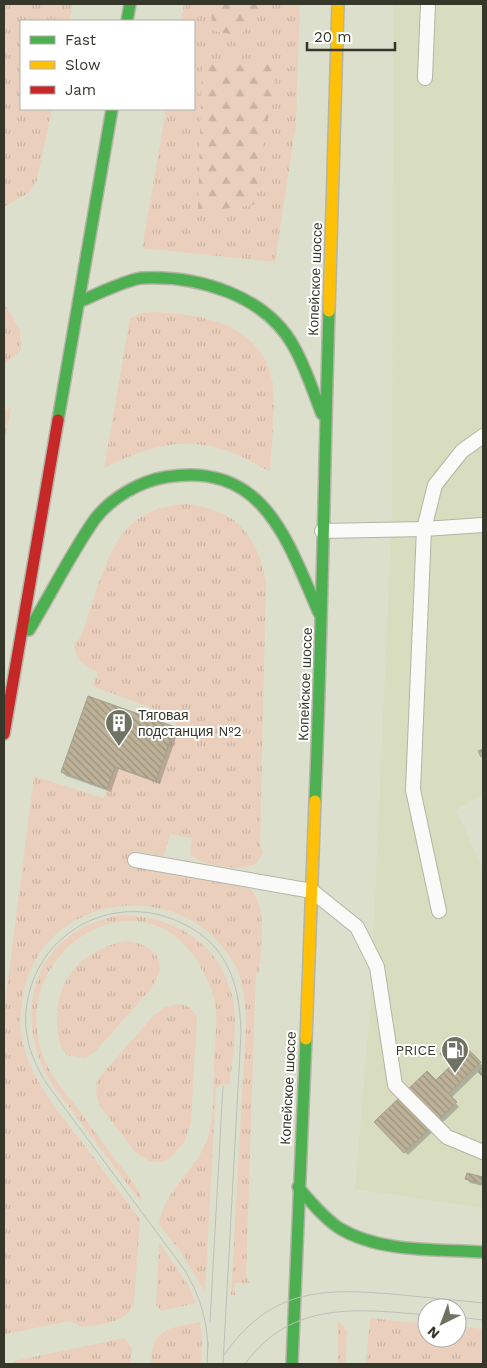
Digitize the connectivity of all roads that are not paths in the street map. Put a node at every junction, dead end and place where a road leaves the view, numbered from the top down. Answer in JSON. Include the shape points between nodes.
{"nodes":[{"id":1,"x":130,"y":4,"type":"edge"},
{"id":2,"x":338,"y":4,"type":"edge"},
{"id":3,"x":428,"y":4,"type":"edge"},
{"id":4,"x":127,"y":20,"type":"edge"},
{"id":5,"x":425,"y":78,"type":"dead end"},
{"id":6,"x":112,"y":110,"type":"edge"},
{"id":7,"x":81,"y":300,"type":"junction"},
{"id":8,"x":326,"y":423,"type":"junction"},
{"id":9,"x":483,"y":436,"type":"edge"},
{"id":10,"x":483,"y":525,"type":"edge"},
{"id":11,"x":424,"y":529,"type":"junction"},
{"id":12,"x":322,"y":531,"type":"junction"},
{"id":13,"x":323,"y":621,"type":"junction"},
{"id":14,"x":20,"y":646,"type":"junction"},
{"id":15,"x":14,"y":670,"type":"junction"},
{"id":16,"x":4,"y":700,"type":"edge"},
{"id":17,"x":4,"y":734,"type":"edge"},
{"id":18,"x":135,"y":860,"type":"dead end"},
{"id":19,"x":312,"y":891,"type":"junction"},
{"id":20,"x":439,"y":911,"type":"dead end"},
{"id":21,"x":483,"y":1152,"type":"edge"},
{"id":22,"x":298,"y":1188,"type":"junction"},
{"id":23,"x":483,"y":1252,"type":"edge"},
{"id":24,"x":292,"y":1364,"type":"edge"}],
"edges":[{"from":1,"to":4,"type":"main road"},
{"from":2,"to":8,"type":"main road","name":"Копейское шоссе"},
{"from":3,"to":5,"type":"lane"},
{"from":6,"to":7,"type":"main road"},
{"from":7,"to":8,"type":"main road","via":[[140,278],[197,282],[242,297],[270,317],[294,346]]},
{"from":7,"to":14,"type":"main road"},
{"from":8,"to":12,"type":"main road","name":"Копейское шоссе"},
{"from":9,"to":11,"type":"lane","via":[[462,451],[435,485]]},
{"from":10,"to":11,"type":"lane"},
{"from":11,"to":12,"type":"lane"},
{"from":11,"to":20,"type":"lane","via":[[413,790]]},
{"from":12,"to":13,"type":"main road","name":"Копейское шоссе"},
{"from":13,"to":14,"type":"main road","via":[[284,536],[256,498],[223,480],[187,473],[174,474],[142,483],[106,506]]},
{"from":13,"to":19,"type":"main road","name":"Копейское шоссе"},
{"from":14,"to":15,"type":"main road"},
{"from":15,"to":16,"type":"main road"},
{"from":15,"to":17,"type":"main road"},
{"from":18,"to":19,"type":"lane"},
{"from":19,"to":21,"type":"lane","via":[[357,927],[377,967],[395,1085],[447,1137]]},
{"from":19,"to":22,"type":"main road","name":"Копейское шоссе"},
{"from":22,"to":23,"type":"main road","via":[[339,1228],[356,1236],[374,1241]]},
{"from":22,"to":24,"type":"main road","name":"Копейское шоссе"}]}
